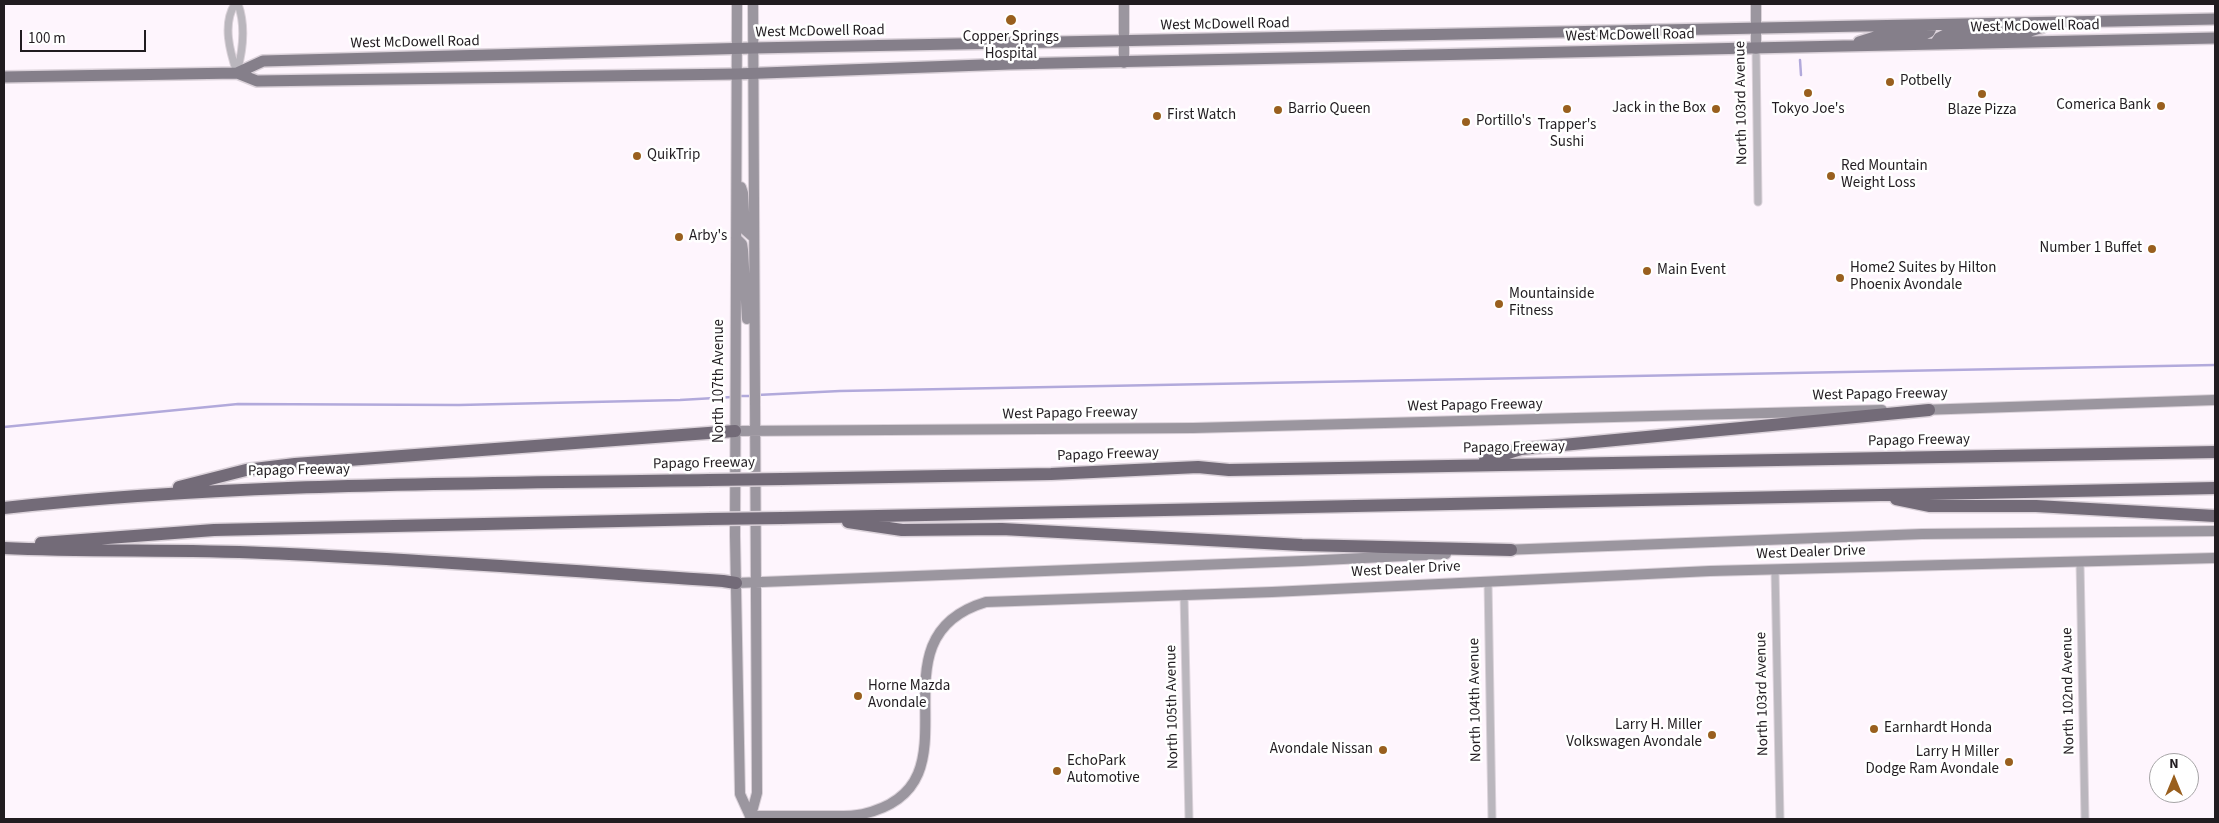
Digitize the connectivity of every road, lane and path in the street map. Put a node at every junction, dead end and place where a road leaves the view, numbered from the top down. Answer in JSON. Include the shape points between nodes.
{"nodes":[{"id":1,"x":236,"y":4,"type":"edge"},
{"id":2,"x":737,"y":4,"type":"edge"},
{"id":3,"x":752,"y":4,"type":"edge"},
{"id":4,"x":1124,"y":4,"type":"edge"},
{"id":5,"x":1756,"y":4,"type":"edge"},
{"id":6,"x":2215,"y":20,"type":"edge"},
{"id":7,"x":2054,"y":23,"type":"junction"},
{"id":8,"x":1932,"y":26,"type":"junction"},
{"id":9,"x":1756,"y":30,"type":"junction"},
{"id":10,"x":2215,"y":38,"type":"edge"},
{"id":11,"x":1124,"y":42,"type":"junction"},
{"id":12,"x":1934,"y":44,"type":"junction"},
{"id":13,"x":1844,"y":46,"type":"junction"},
{"id":14,"x":753,"y":48,"type":"junction"},
{"id":15,"x":1756,"y":48,"type":"junction"},
{"id":16,"x":736,"y":49,"type":"junction"},
{"id":17,"x":1124,"y":63,"type":"junction"},
{"id":18,"x":237,"y":72,"type":"junction"},
{"id":19,"x":753,"y":73,"type":"junction"},
{"id":20,"x":736,"y":74,"type":"junction"},
{"id":21,"x":4,"y":77,"type":"edge"},
{"id":22,"x":737,"y":177,"type":"junction"},
{"id":23,"x":1758,"y":202,"type":"dead end"},
{"id":24,"x":753,"y":237,"type":"junction"},
{"id":25,"x":736,"y":238,"type":"junction"},
{"id":26,"x":753,"y":331,"type":"junction"},
{"id":27,"x":2215,"y":400,"type":"edge"},
{"id":28,"x":1929,"y":410,"type":"junction"},
{"id":29,"x":735,"y":431,"type":"junction"},
{"id":30,"x":756,"y":432,"type":"junction"},
{"id":31,"x":2215,"y":452,"type":"edge"},
{"id":32,"x":1471,"y":465,"type":"junction"},
{"id":33,"x":2215,"y":488,"type":"edge"},
{"id":34,"x":150,"y":494,"type":"junction"},
{"id":35,"x":1871,"y":494,"type":"junction"},
{"id":36,"x":4,"y":508,"type":"edge"},
{"id":37,"x":2215,"y":516,"type":"edge"},
{"id":38,"x":811,"y":517,"type":"junction"},
{"id":39,"x":2215,"y":531,"type":"edge"},
{"id":40,"x":4,"y":548,"type":"edge"},
{"id":41,"x":1511,"y":550,"type":"junction"},
{"id":42,"x":2215,"y":558,"type":"edge"},
{"id":43,"x":2080,"y":562,"type":"junction"},
{"id":44,"x":1775,"y":569,"type":"junction"},
{"id":45,"x":1488,"y":581,"type":"junction"},
{"id":46,"x":736,"y":584,"type":"junction"},
{"id":47,"x":756,"y":584,"type":"junction"},
{"id":48,"x":1184,"y":594,"type":"junction"},
{"id":49,"x":750,"y":817,"type":"edge"},
{"id":50,"x":1189,"y":819,"type":"edge"},
{"id":51,"x":1492,"y":819,"type":"edge"},
{"id":52,"x":1780,"y":819,"type":"edge"},
{"id":53,"x":2085,"y":819,"type":"edge"}],
"edges":[{"from":1,"to":18,"type":"street","via":[[242,15],[243,49]]},
{"from":1,"to":18,"type":"street","via":[[230,12],[230,50]]},
{"from":2,"to":16,"type":"main road","name":"North 107th Avenue"},
{"from":3,"to":14,"type":"main road"},
{"from":4,"to":11,"type":"main road"},
{"from":5,"to":9,"type":"main road","name":"North 103rd Avenue"},
{"from":6,"to":7,"type":"main road","name":"West McDowell Road"},
{"from":7,"to":8,"type":"main road","name":"West McDowell Road"},
{"from":7,"to":12,"type":"main road","via":[[2027,32],[1947,34]]},
{"from":8,"to":9,"type":"main road","name":"West McDowell Road"},
{"from":8,"to":13,"type":"main road","via":[[1929,32],[1920,36],[1878,36]]},
{"from":9,"to":11,"type":"main road","name":"West McDowell Road"},
{"from":9,"to":15,"type":"main road","name":"North 103rd Avenue"},
{"from":10,"to":12,"type":"main road","name":"West McDowell Road"},
{"from":11,"to":14,"type":"main road","name":"West McDowell Road"},
{"from":11,"to":17,"type":"main road"},
{"from":12,"to":13,"type":"main road","name":"West McDowell Road"},
{"from":13,"to":15,"type":"main road","name":"West McDowell Road"},
{"from":14,"to":16,"type":"main road","name":"West McDowell Road"},
{"from":14,"to":19,"type":"main road"},
{"from":15,"to":17,"type":"main road","name":"West McDowell Road"},
{"from":15,"to":23,"type":"street","name":"North 103rd Avenue"},
{"from":16,"to":18,"type":"main road","name":"West McDowell Road","via":[[263,61]]},
{"from":16,"to":20,"type":"main road","name":"North 107th Avenue"},
{"from":17,"to":19,"type":"main road","name":"West McDowell Road"},
{"from":18,"to":20,"type":"main road","name":"West McDowell Road","via":[[257,82]]},
{"from":18,"to":21,"type":"main road","name":"West McDowell Road"},
{"from":19,"to":20,"type":"main road","name":"West McDowell Road"},
{"from":19,"to":24,"type":"main road"},
{"from":20,"to":22,"type":"main road","name":"North 107th Avenue"},
{"from":22,"to":24,"type":"main road","via":[[743,193],[745,230]]},
{"from":22,"to":25,"type":"main road","name":"North 107th Avenue"},
{"from":24,"to":26,"type":"main road"},
{"from":25,"to":26,"type":"main road","via":[[744,250],[747,325]]},
{"from":25,"to":29,"type":"main road","name":"North 107th Avenue"},
{"from":26,"to":30,"type":"main road"},
{"from":27,"to":28,"type":"main road","name":"West Papago Freeway"},
{"from":28,"to":30,"type":"main road","name":"West Papago Freeway","via":[[1193,428]]},
{"from":28,"to":32,"type":"highway","via":[[1521,449]]},
{"from":29,"to":30,"type":"main road","name":"West Papago Freeway"},
{"from":29,"to":34,"type":"highway","via":[[295,464],[246,470]]},
{"from":29,"to":46,"type":"main road","name":"North 107th Avenue"},
{"from":30,"to":47,"type":"main road"},
{"from":31,"to":32,"type":"highway","name":"Papago Freeway"},
{"from":32,"to":34,"type":"highway","name":"Papago Freeway","bridge":true,"via":[[1229,470],[1198,467],[1050,474],[248,488]]},
{"from":33,"to":35,"type":"highway"},
{"from":34,"to":36,"type":"highway","name":"Papago Freeway"},
{"from":35,"to":37,"type":"highway","via":[[1930,506],[2036,506]]},
{"from":35,"to":38,"type":"highway"},
{"from":38,"to":40,"type":"highway","bridge":true,"via":[[214,530]]},
{"from":38,"to":41,"type":"highway","via":[[902,530],[1002,529],[1302,545]]},
{"from":39,"to":41,"type":"main road","via":[[1958,533]]},
{"from":40,"to":46,"type":"highway","via":[[263,553],[532,568]]},
{"from":41,"to":47,"type":"main road","via":[[1348,560]]},
{"from":42,"to":43,"type":"main road","name":"West Dealer Drive"},
{"from":43,"to":44,"type":"main road","name":"West Dealer Drive"},
{"from":43,"to":53,"type":"street","name":"North 102nd Avenue"},
{"from":44,"to":45,"type":"main road","name":"West Dealer Drive"},
{"from":44,"to":52,"type":"street","name":"North 103rd Avenue"},
{"from":45,"to":48,"type":"main road","name":"West Dealer Drive"},
{"from":45,"to":51,"type":"street","name":"North 104th Avenue"},
{"from":46,"to":47,"type":"main road"},
{"from":46,"to":49,"type":"main road","name":"North 107th Avenue","via":[[740,794]]},
{"from":47,"to":49,"type":"main road","via":[[757,793]]},
{"from":48,"to":49,"type":"main road","name":"West Dealer Drive","via":[[1009,600],[986,602],[966,610],[946,625],[932,644],[925,669],[923,760],[919,774],[900,798],[855,816]]},
{"from":48,"to":50,"type":"street","name":"North 105th Avenue"}]}
